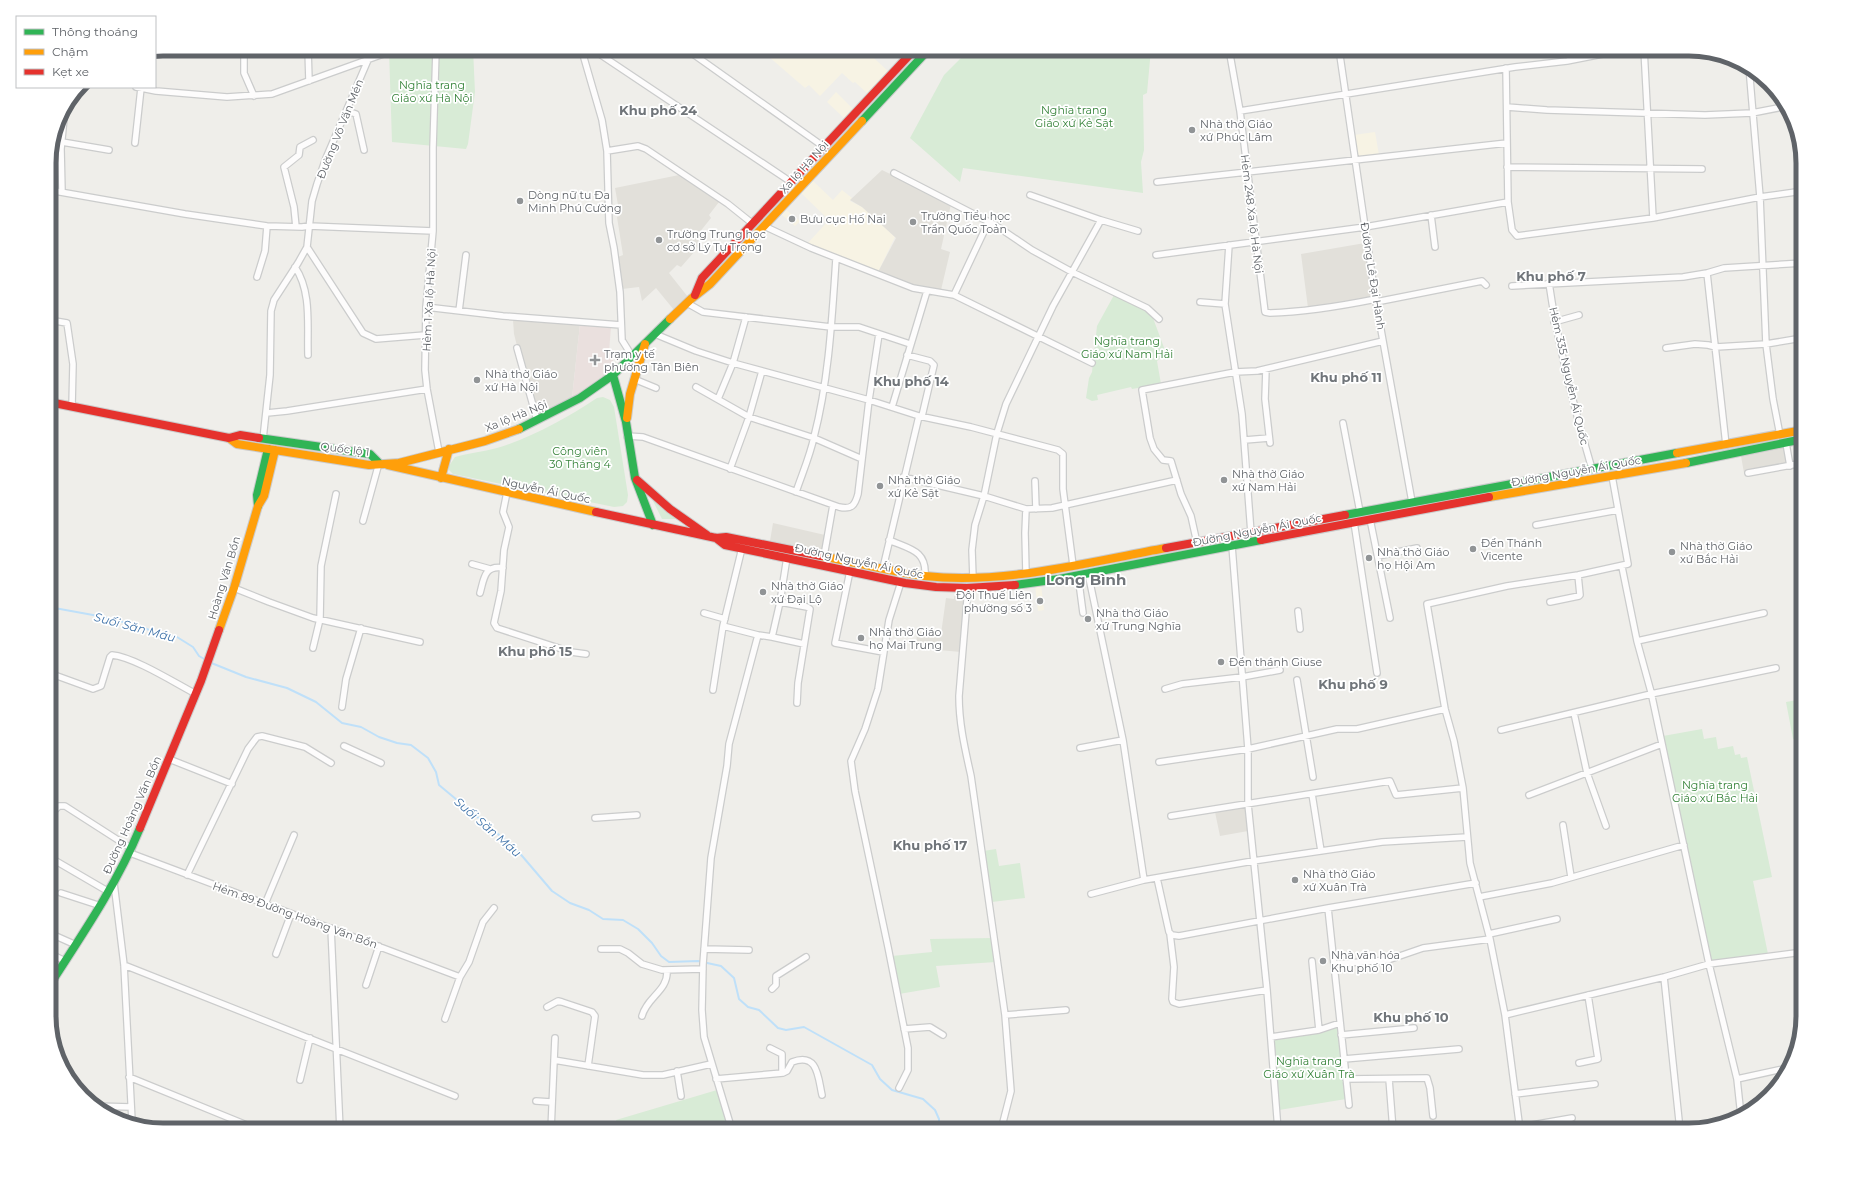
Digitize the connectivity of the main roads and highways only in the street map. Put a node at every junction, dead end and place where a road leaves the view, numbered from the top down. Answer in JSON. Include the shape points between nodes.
{"nodes":[{"id":1,"x":908,"y":56,"type":"edge"},
{"id":2,"x":922,"y":56,"type":"edge"},
{"id":3,"x":895,"y":70,"type":"junction"},
{"id":4,"x":903,"y":76,"type":"junction"},
{"id":5,"x":694,"y":296,"type":"junction"},
{"id":6,"x":645,"y":344,"type":"junction"},
{"id":7,"x":613,"y":375,"type":"junction"},
{"id":8,"x":56,"y":403,"type":"edge"},
{"id":9,"x":626,"y":422,"type":"junction"},
{"id":10,"x":1796,"y":430,"type":"edge"},
{"id":11,"x":229,"y":438,"type":"junction"},
{"id":12,"x":270,"y":440,"type":"junction"},
{"id":13,"x":1796,"y":441,"type":"edge"},
{"id":14,"x":268,"y":449,"type":"junction"},
{"id":15,"x":449,"y":449,"type":"junction"},
{"id":16,"x":379,"y":463,"type":"junction"},
{"id":17,"x":1610,"y":466,"type":"junction"},
{"id":18,"x":1612,"y":476,"type":"junction"},
{"id":19,"x":441,"y":478,"type":"junction"},
{"id":20,"x":635,"y":478,"type":"junction"},
{"id":21,"x":612,"y":516,"type":"joint"},
{"id":22,"x":653,"y":526,"type":"junction"},
{"id":23,"x":713,"y":537,"type":"junction"},
{"id":24,"x":1086,"y":563,"type":"junction"},
{"id":25,"x":1088,"y":573,"type":"junction"},
{"id":26,"x":206,"y":665,"type":"joint"},
{"id":27,"x":56,"y":975,"type":"edge"}],
"edges":[{"from":1,"to":3,"type":"main road","name":"Xa lộ Hà Nội"},
{"from":2,"to":4,"type":"main road","name":"Xa lộ Hà Nội"},
{"from":3,"to":4,"type":"main road"},
{"from":3,"to":5,"type":"main road","name":"Xa lộ Hà Nội","via":[[702,278]]},
{"from":4,"to":5,"type":"main road","name":"Xa lộ Hà Nội","via":[[710,284]]},
{"from":5,"to":6,"type":"main road","name":"Xa lộ Hà Nội"},
{"from":6,"to":7,"type":"main road","name":"Xa lộ Hà Nội"},
{"from":6,"to":9,"type":"main road","via":[[630,394]]},
{"from":7,"to":9,"type":"main road"},
{"from":7,"to":15,"type":"main road","name":"Xa lộ Hà Nội","via":[[574,401],[538,420],[485,441]]},
{"from":8,"to":11,"type":"main road","name":"Quốc lộ 1"},
{"from":9,"to":20,"type":"main road"},
{"from":10,"to":17,"type":"main road","name":"Đường Nguyễn Ái Quốc"},
{"from":11,"to":12,"type":"main road","name":"Quốc lộ 1","via":[[240,435]]},
{"from":11,"to":14,"type":"main road","name":"Quốc lộ 1","via":[[237,444]]},
{"from":12,"to":14,"type":"main road","name":"Hoàng Văn Bổn"},
{"from":12,"to":16,"type":"main road","name":"Quốc lộ 1","via":[[370,454]]},
{"from":13,"to":18,"type":"main road","name":"Đường Nguyễn Ái Quốc"},
{"from":14,"to":16,"type":"main road","name":"Quốc lộ 1","via":[[369,465]]},
{"from":14,"to":26,"type":"main road","name":"Hoàng Văn Bổn","via":[[264,496],[258,506],[234,588]]},
{"from":15,"to":16,"type":"main road","name":"Xa lộ Hà Nội","via":[[399,462]]},
{"from":15,"to":19,"type":"main road"},
{"from":16,"to":19,"type":"main road"},
{"from":17,"to":18,"type":"main road"},
{"from":17,"to":24,"type":"main road","name":"Đường Nguyễn Ái Quốc"},
{"from":18,"to":25,"type":"main road","name":"Đường Nguyễn Ái Quốc","via":[[1440,505]]},
{"from":19,"to":21,"type":"main road","name":"Nguyễn Ái Quốc"},
{"from":20,"to":22,"type":"main road"},
{"from":20,"to":23,"type":"main road","via":[[670,509]]},
{"from":21,"to":22,"type":"main road","name":"Đường Nguyễn Ái Quốc"},
{"from":22,"to":23,"type":"main road","name":"Đường Nguyễn Ái Quốc"},
{"from":23,"to":24,"type":"main road","name":"Đường Nguyễn Ái Quốc","via":[[726,536],[925,576],[973,578],[1026,573]]},
{"from":23,"to":25,"type":"main road","name":"Đường Nguyễn Ái Quốc","via":[[725,545],[925,586],[985,588]]},
{"from":24,"to":25,"type":"main road"},
{"from":26,"to":27,"type":"main road","name":"Đường Hoàng Văn Bổn","via":[[131,851],[101,906]]}]}
